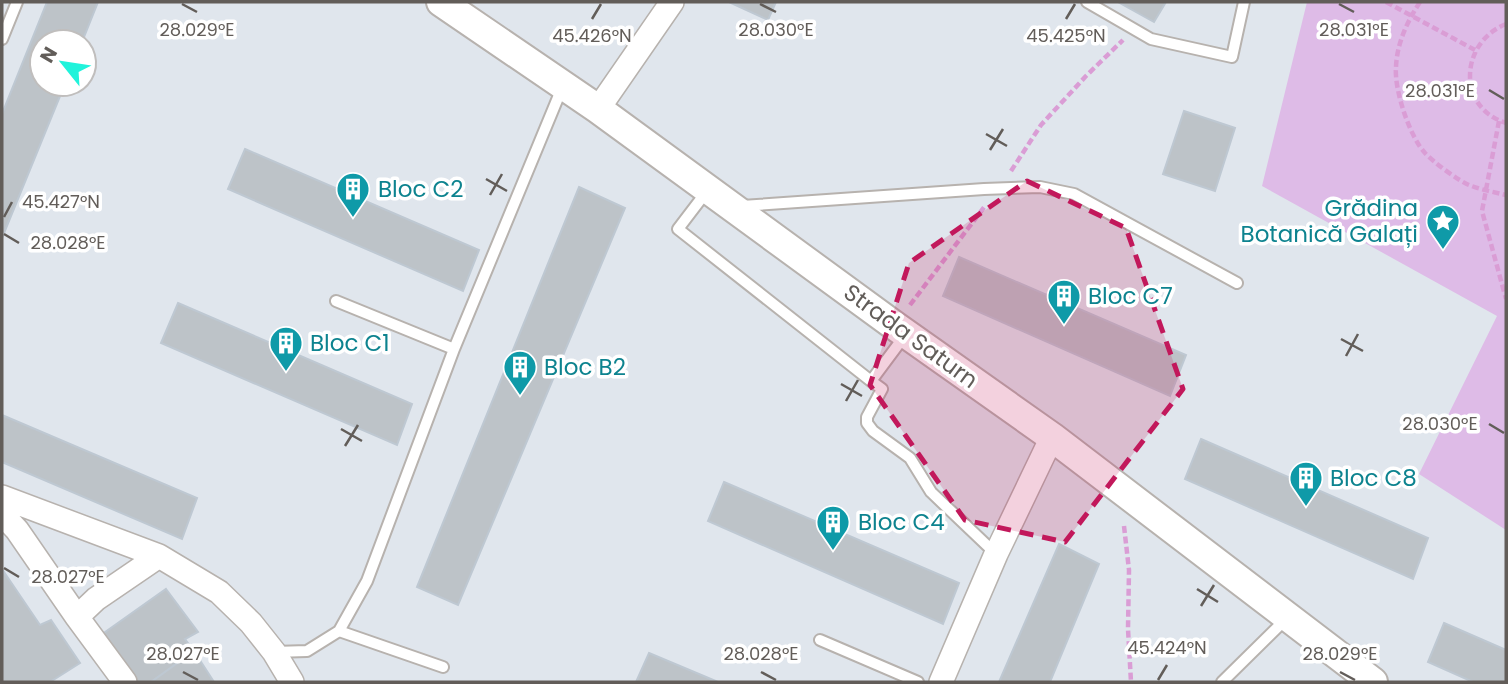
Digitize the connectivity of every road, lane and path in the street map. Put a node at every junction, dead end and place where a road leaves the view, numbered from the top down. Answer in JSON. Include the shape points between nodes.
{"nodes":[{"id":1,"x":18,"y":2,"type":"edge"},
{"id":2,"x":440,"y":2,"type":"edge"},
{"id":3,"x":672,"y":2,"type":"edge"},
{"id":4,"x":1087,"y":2,"type":"edge"},
{"id":5,"x":1244,"y":2,"type":"edge"},
{"id":6,"x":1386,"y":2,"type":"edge"},
{"id":7,"x":1420,"y":2,"type":"edge"},
{"id":8,"x":1412,"y":15,"type":"junction"},
{"id":9,"x":1506,"y":24,"type":"edge"},
{"id":10,"x":2,"y":39,"type":"edge"},
{"id":11,"x":1475,"y":50,"type":"junction"},
{"id":12,"x":564,"y":85,"type":"junction"},
{"id":13,"x":598,"y":108,"type":"junction"},
{"id":14,"x":1499,"y":121,"type":"junction"},
{"id":15,"x":1506,"y":123,"type":"edge"},
{"id":16,"x":708,"y":189,"type":"junction"},
{"id":17,"x":1487,"y":190,"type":"junction"},
{"id":18,"x":1506,"y":195,"type":"edge"},
{"id":19,"x":733,"y":207,"type":"junction"},
{"id":20,"x":1237,"y":283,"type":"dead end"},
{"id":21,"x":1506,"y":299,"type":"edge"},
{"id":22,"x":336,"y":301,"type":"dead end"},
{"id":23,"x":907,"y":333,"type":"junction"},
{"id":24,"x":454,"y":349,"type":"junction"},
{"id":25,"x":871,"y":381,"type":"junction"},
{"id":26,"x":1052,"y":437,"type":"junction"},
{"id":27,"x":1121,"y":489,"type":"junction"},
{"id":28,"x":2,"y":497,"type":"edge"},
{"id":29,"x":2,"y":514,"type":"edge"},
{"id":30,"x":996,"y":554,"type":"junction"},
{"id":31,"x":159,"y":556,"type":"junction"},
{"id":32,"x":77,"y":617,"type":"junction"},
{"id":33,"x":1288,"y":617,"type":"junction"},
{"id":34,"x":339,"y":631,"type":"junction"},
{"id":35,"x":820,"y":640,"type":"dead end"},
{"id":36,"x":274,"y":652,"type":"junction"},
{"id":37,"x":443,"y":667,"type":"dead end"},
{"id":38,"x":125,"y":682,"type":"edge"},
{"id":39,"x":292,"y":682,"type":"edge"},
{"id":40,"x":918,"y":682,"type":"edge"},
{"id":41,"x":941,"y":682,"type":"edge"},
{"id":42,"x":1131,"y":682,"type":"edge"},
{"id":43,"x":1222,"y":682,"type":"edge"},
{"id":44,"x":1373,"y":682,"type":"edge"}],
"edges":[{"from":1,"to":10,"type":"lane"},
{"from":2,"to":12,"type":"street","name":"Strada Saturn"},
{"from":3,"to":13,"type":"street"},
{"from":4,"to":5,"type":"lane","via":[[1151,39],[1232,57]]},
{"from":6,"to":8,"type":"path"},
{"from":7,"to":8,"type":"path"},
{"from":8,"to":11,"type":"path"},
{"from":8,"to":17,"type":"path","via":[[1395,69],[1409,126],[1425,153],[1468,185]]},
{"from":9,"to":11,"type":"path"},
{"from":11,"to":14,"type":"path","via":[[1470,74],[1476,98]]},
{"from":12,"to":13,"type":"street","name":"Strada Saturn"},
{"from":12,"to":24,"type":"lane"},
{"from":13,"to":16,"type":"street","name":"Strada Saturn"},
{"from":14,"to":15,"type":"path"},
{"from":14,"to":17,"type":"path"},
{"from":16,"to":19,"type":"street","name":"Strada Saturn"},
{"from":16,"to":25,"type":"lane","via":[[678,229]]},
{"from":17,"to":18,"type":"path"},
{"from":17,"to":21,"type":"path","via":[[1482,211]]},
{"from":19,"to":20,"type":"lane","via":[[1040,187],[1074,194]]},
{"from":19,"to":23,"type":"street","name":"Strada Saturn"},
{"from":22,"to":24,"type":"lane"},
{"from":23,"to":25,"type":"lane"},
{"from":23,"to":26,"type":"street","name":"Strada Saturn"},
{"from":24,"to":34,"type":"lane","via":[[367,581]]},
{"from":25,"to":30,"type":"lane","via":[[882,389],[867,423],[911,458],[931,492]]},
{"from":26,"to":27,"type":"street","name":"Strada Saturn"},
{"from":26,"to":30,"type":"street"},
{"from":27,"to":33,"type":"street","name":"Strada Saturn"},
{"from":27,"to":42,"type":"path","via":[[1129,570]]},
{"from":28,"to":31,"type":"street"},
{"from":29,"to":32,"type":"street"},
{"from":30,"to":41,"type":"street"},
{"from":31,"to":32,"type":"street"},
{"from":31,"to":36,"type":"street","via":[[219,592]]},
{"from":32,"to":38,"type":"street"},
{"from":33,"to":43,"type":"lane"},
{"from":33,"to":44,"type":"street","name":"Strada Saturn"},
{"from":34,"to":36,"type":"lane","via":[[307,651]]},
{"from":34,"to":37,"type":"lane"},
{"from":35,"to":40,"type":"lane"},
{"from":36,"to":39,"type":"street"}]}
